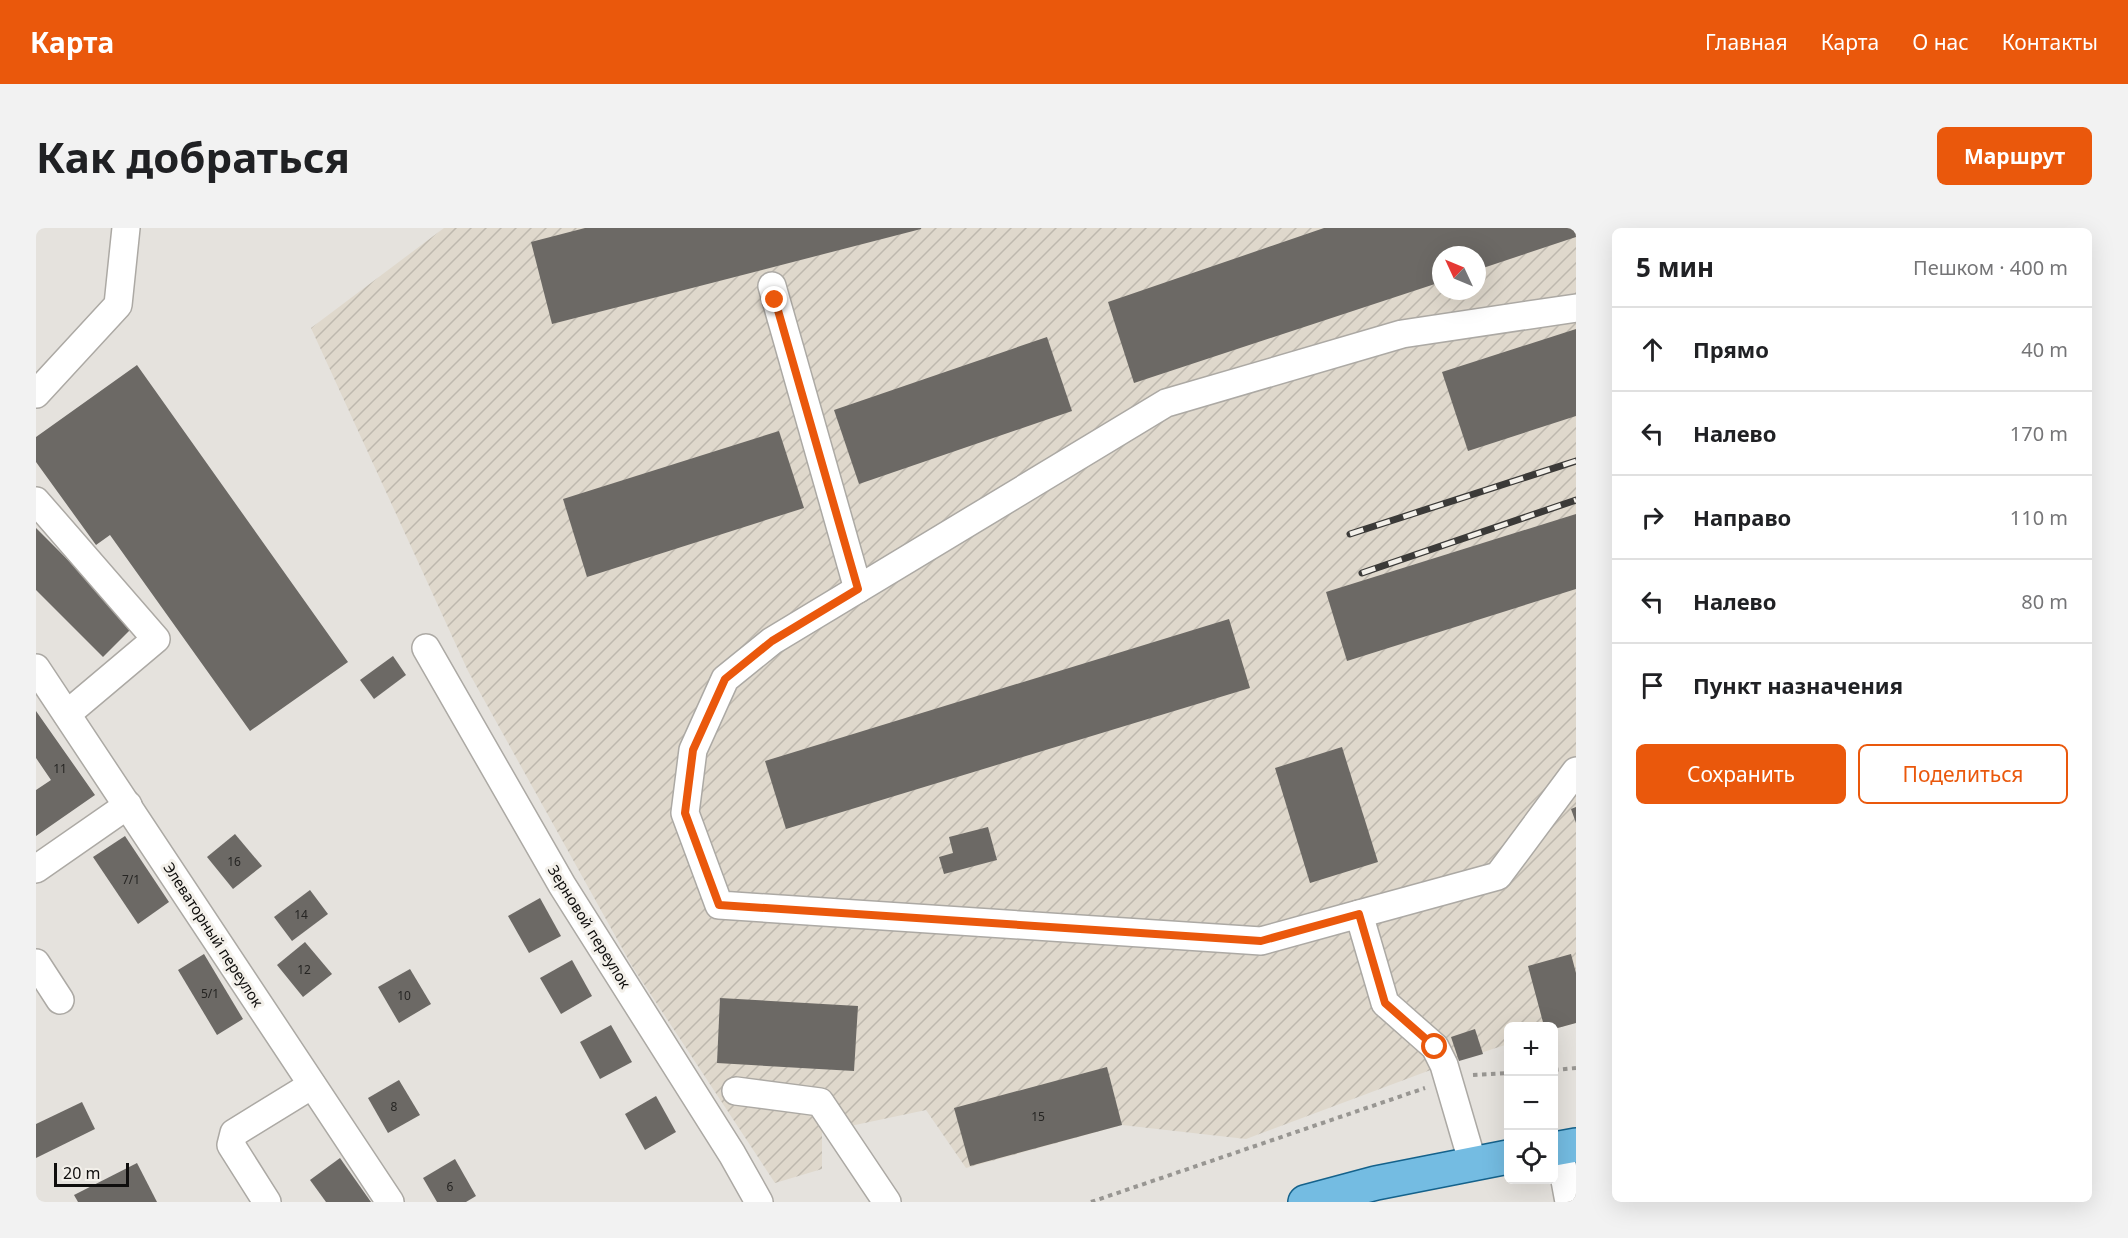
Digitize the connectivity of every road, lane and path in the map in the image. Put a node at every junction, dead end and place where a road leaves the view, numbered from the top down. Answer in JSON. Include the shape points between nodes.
{"nodes":[{"id":1,"x":126,"y":228,"type":"edge"},
{"id":2,"x":772,"y":286,"type":"dead end"},
{"id":3,"x":1576,"y":308,"type":"edge"},
{"id":4,"x":36,"y":394,"type":"edge"},
{"id":5,"x":36,"y":501,"type":"edge"},
{"id":6,"x":858,"y":589,"type":"junction"},
{"id":7,"x":426,"y":648,"type":"dead end"},
{"id":8,"x":36,"y":668,"type":"edge"},
{"id":9,"x":67,"y":714,"type":"junction"},
{"id":10,"x":1576,"y":771,"type":"edge"},
{"id":11,"x":128,"y":806,"type":"junction"},
{"id":12,"x":36,"y":869,"type":"edge"},
{"id":13,"x":1359,"y":914,"type":"junction"},
{"id":14,"x":36,"y":963,"type":"edge"},
{"id":15,"x":60,"y":1000,"type":"dead end"},
{"id":16,"x":1576,"y":1068,"type":"edge"},
{"id":17,"x":1558,"y":1070,"type":"edge"},
{"id":18,"x":1504,"y":1073,"type":"edge"},
{"id":19,"x":1448,"y":1080,"type":"junction"},
{"id":20,"x":312,"y":1085,"type":"junction"},
{"id":21,"x":736,"y":1091,"type":"dead end"},
{"id":22,"x":1563,"y":1147,"type":"edge"},
{"id":23,"x":1504,"y":1158,"type":"edge"},
{"id":24,"x":1473,"y":1164,"type":"junction"},
{"id":25,"x":267,"y":1202,"type":"edge"},
{"id":26,"x":390,"y":1202,"type":"edge"},
{"id":27,"x":759,"y":1202,"type":"edge"},
{"id":28,"x":887,"y":1202,"type":"edge"},
{"id":29,"x":1091,"y":1202,"type":"edge"},
{"id":30,"x":1305,"y":1202,"type":"edge"},
{"id":31,"x":1569,"y":1202,"type":"edge"}],
"edges":[{"from":1,"to":4,"type":"street","via":[[118,305]]},
{"from":2,"to":6,"type":"street"},
{"from":3,"to":6,"type":"street","via":[[1402,334],[1166,403]]},
{"from":5,"to":9,"type":"street","via":[[156,639]]},
{"from":6,"to":13,"type":"street","via":[[772,641],[725,679],[693,750],[685,813],[719,905],[1261,941]]},
{"from":7,"to":27,"type":"street","name":"Зерновой переулок","via":[[562,885]]},
{"from":8,"to":9,"type":"street","name":"Элеваторный переулок"},
{"from":9,"to":11,"type":"street","name":"Элеваторный переулок"},
{"from":10,"to":13,"type":"street","via":[[1498,876]]},
{"from":11,"to":12,"type":"street"},
{"from":11,"to":20,"type":"street","name":"Элеваторный переулок"},
{"from":13,"to":19,"type":"street","via":[[1385,1003],[1435,1047]]},
{"from":14,"to":15,"type":"street"},
{"from":16,"to":17,"type":"path"},
{"from":18,"to":19,"type":"path"},
{"from":19,"to":24,"type":"street"},
{"from":19,"to":29,"type":"path"},
{"from":20,"to":25,"type":"street","via":[[234,1133],[231,1145]]},
{"from":20,"to":26,"type":"street","name":"Элеваторный переулок"},
{"from":21,"to":28,"type":"street","via":[[820,1102]]},
{"from":22,"to":31,"type":"street"},
{"from":23,"to":24,"type":"main road"},
{"from":24,"to":30,"type":"main road"}]}
